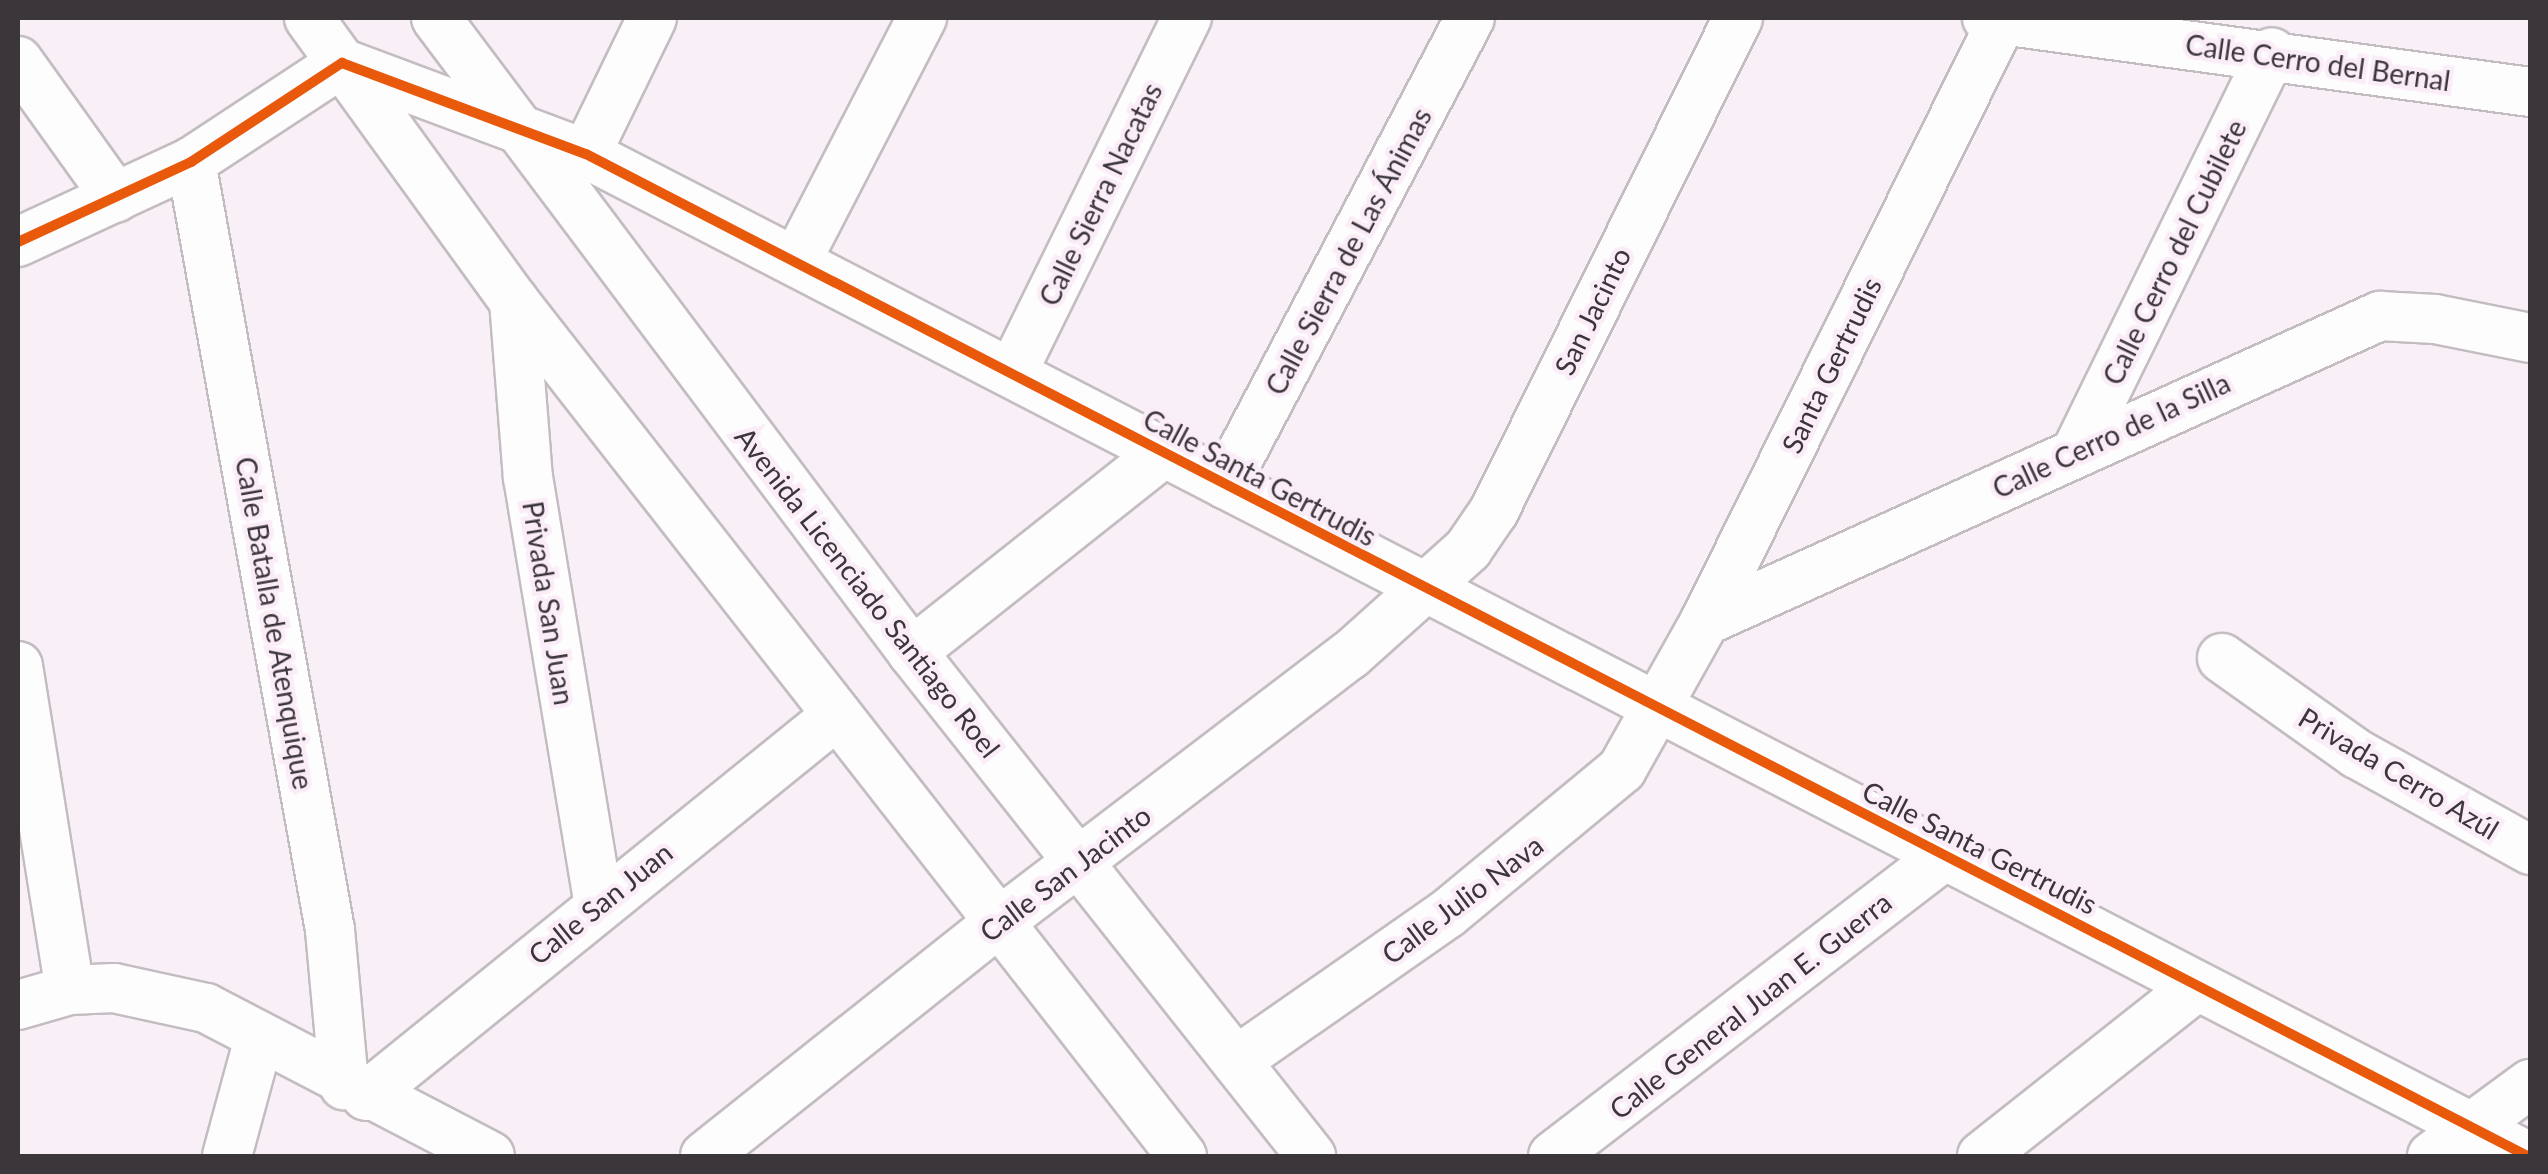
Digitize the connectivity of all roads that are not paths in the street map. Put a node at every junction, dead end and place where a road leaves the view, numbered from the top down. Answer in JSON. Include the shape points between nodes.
{"nodes":[{"id":1,"x":308,"y":18,"type":"edge"},
{"id":2,"x":436,"y":18,"type":"edge"},
{"id":3,"x":652,"y":18,"type":"edge"},
{"id":4,"x":922,"y":18,"type":"edge"},
{"id":5,"x":1187,"y":18,"type":"edge"},
{"id":6,"x":1470,"y":18,"type":"edge"},
{"id":7,"x":1738,"y":18,"type":"edge"},
{"id":8,"x":1994,"y":20,"type":"edge"},
{"id":9,"x":2272,"y":52,"type":"junction"},
{"id":10,"x":18,"y":60,"type":"edge"},
{"id":11,"x":342,"y":63,"type":"junction"},
{"id":12,"x":2530,"y":92,"type":"edge"},
{"id":13,"x":512,"y":127,"type":"junction"},
{"id":14,"x":586,"y":154,"type":"junction"},
{"id":15,"x":192,"y":162,"type":"junction"},
{"id":16,"x":116,"y":198,"type":"junction"},
{"id":17,"x":18,"y":242,"type":"edge"},
{"id":18,"x":796,"y":262,"type":"junction"},
{"id":19,"x":514,"y":301,"type":"junction"},
{"id":20,"x":2530,"y":338,"type":"edge"},
{"id":21,"x":1013,"y":370,"type":"junction"},
{"id":22,"x":1164,"y":452,"type":"junction"},
{"id":23,"x":2076,"y":452,"type":"junction"},
{"id":24,"x":1225,"y":484,"type":"junction"},
{"id":25,"x":1428,"y":592,"type":"junction"},
{"id":26,"x":1704,"y":621,"type":"junction"},
{"id":27,"x":912,"y":652,"type":"junction"},
{"id":28,"x":2222,"y":658,"type":"dead end"},
{"id":29,"x":18,"y":666,"type":"edge"},
{"id":30,"x":1657,"y":706,"type":"junction"},
{"id":31,"x":837,"y":715,"type":"junction"},
{"id":32,"x":2530,"y":850,"type":"edge"},
{"id":33,"x":1946,"y":854,"type":"junction"},
{"id":34,"x":1080,"y":864,"type":"junction"},
{"id":35,"x":598,"y":902,"type":"junction"},
{"id":36,"x":999,"y":922,"type":"junction"},
{"id":37,"x":2197,"y":986,"type":"junction"},
{"id":38,"x":70,"y":990,"type":"junction"},
{"id":39,"x":18,"y":1005,"type":"edge"},
{"id":40,"x":259,"y":1038,"type":"junction"},
{"id":41,"x":1236,"y":1061,"type":"junction"},
{"id":42,"x":2530,"y":1084,"type":"edge"},
{"id":43,"x":355,"y":1091,"type":"junction"},
{"id":44,"x":2472,"y":1129,"type":"junction"},
{"id":45,"x":1163,"y":1150,"type":"edge"},
{"id":46,"x":227,"y":1156,"type":"edge"},
{"id":47,"x":490,"y":1156,"type":"edge"},
{"id":48,"x":705,"y":1156,"type":"edge"},
{"id":49,"x":1311,"y":1156,"type":"edge"},
{"id":50,"x":1553,"y":1156,"type":"edge"},
{"id":51,"x":1982,"y":1156,"type":"edge"},
{"id":52,"x":2432,"y":1156,"type":"edge"},
{"id":53,"x":2527,"y":1156,"type":"edge"}],
"edges":[{"from":1,"to":11,"type":"street"},
{"from":2,"to":13,"type":"street","name":"Avenida Licenciado Santiago Roel"},
{"from":3,"to":14,"type":"street"},
{"from":4,"to":18,"type":"street"},
{"from":5,"to":21,"type":"street","name":"Calle Sierra Nacatas"},
{"from":6,"to":24,"type":"street","name":"Calle Sierra de Las Ánimas"},
{"from":7,"to":25,"type":"street","name":"San Jacinto","via":[[1494,511]]},
{"from":8,"to":9,"type":"street","name":"Calle Cerro del Bernal"},
{"from":8,"to":26,"type":"street","name":"Santa Gertrudis"},
{"from":9,"to":12,"type":"street","name":"Calle Cerro del Bernal"},
{"from":9,"to":23,"type":"street","name":"Calle Cerro del Cubilete"},
{"from":10,"to":16,"type":"street"},
{"from":11,"to":13,"type":"street","name":"Calle Santa Gertrudis"},
{"from":11,"to":15,"type":"street"},
{"from":11,"to":19,"type":"street"},
{"from":13,"to":14,"type":"street","name":"Calle Santa Gertrudis"},
{"from":13,"to":27,"type":"street","name":"Avenida Licenciado Santiago Roel"},
{"from":14,"to":18,"type":"street","name":"Calle Santa Gertrudis"},
{"from":15,"to":16,"type":"street"},
{"from":15,"to":43,"type":"street","name":"Calle Batalla de Atenquique"},
{"from":16,"to":17,"type":"street"},
{"from":18,"to":21,"type":"street","name":"Calle Santa Gertrudis"},
{"from":19,"to":31,"type":"street"},
{"from":19,"to":35,"type":"street","name":"Privada San Juan","via":[[528,477]]},
{"from":20,"to":23,"type":"street","name":"Calle Cerro de la Silla","via":[[2435,318],[2380,316]]},
{"from":21,"to":22,"type":"street","name":"Calle Santa Gertrudis"},
{"from":22,"to":24,"type":"street","name":"Calle Santa Gertrudis"},
{"from":22,"to":27,"type":"street"},
{"from":23,"to":26,"type":"street","name":"Calle Cerro de la Silla"},
{"from":24,"to":25,"type":"street","name":"Calle Santa Gertrudis"},
{"from":25,"to":30,"type":"street","name":"Calle Santa Gertrudis"},
{"from":25,"to":34,"type":"street","name":"Calle San Jacinto"},
{"from":26,"to":30,"type":"street","name":"Santa Gertrudis"},
{"from":27,"to":34,"type":"street","name":"Avenida Licenciado Santiago Roel"},
{"from":28,"to":32,"type":"street","name":"Privada Cerro Azúl","via":[[2357,754]]},
{"from":29,"to":38,"type":"street"},
{"from":30,"to":33,"type":"street","name":"Calle Santa Gertrudis"},
{"from":30,"to":41,"type":"street","name":"Calle Julio Nava","via":[[1622,769],[1597,796],[1447,914]]},
{"from":31,"to":35,"type":"street","name":"Calle San Juan"},
{"from":31,"to":36,"type":"street"},
{"from":33,"to":37,"type":"street","name":"Calle Santa Gertrudis"},
{"from":33,"to":50,"type":"street","name":"Calle General Juan E. Guerra"},
{"from":34,"to":36,"type":"street","name":"Calle San Jacinto"},
{"from":34,"to":41,"type":"street","name":"Avenida Licenciado Santiago Roel"},
{"from":35,"to":43,"type":"street","name":"Calle San Juan"},
{"from":36,"to":45,"type":"street"},
{"from":36,"to":48,"type":"street","name":"Calle San Jacinto"},
{"from":37,"to":44,"type":"street","name":"Calle Santa Gertrudis"},
{"from":37,"to":51,"type":"street"},
{"from":38,"to":39,"type":"street"},
{"from":38,"to":40,"type":"street","via":[[157,992],[206,1008]]},
{"from":40,"to":43,"type":"street"},
{"from":40,"to":46,"type":"street"},
{"from":41,"to":49,"type":"street","name":"Avenida Licenciado Santiago Roel"},
{"from":42,"to":44,"type":"street"},
{"from":43,"to":47,"type":"street"},
{"from":44,"to":52,"type":"street"},
{"from":44,"to":53,"type":"street","name":"Calle Santa Gertrudis"}]}
